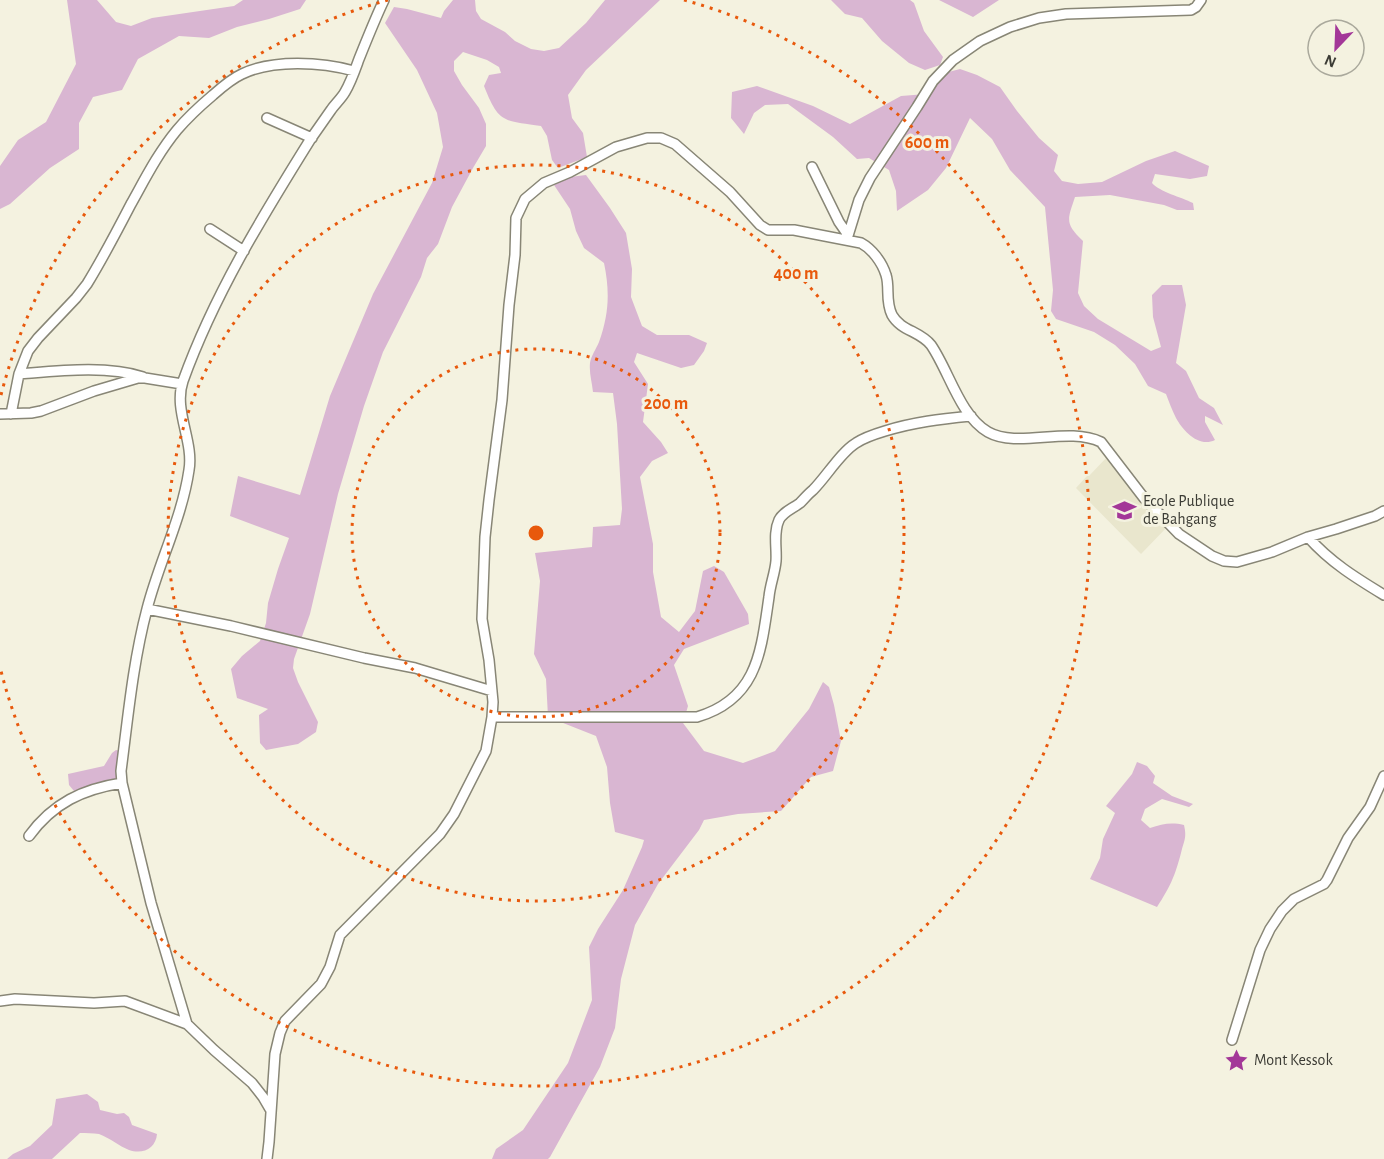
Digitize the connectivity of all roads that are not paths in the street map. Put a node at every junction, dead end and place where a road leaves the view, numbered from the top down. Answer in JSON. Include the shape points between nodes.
{"nodes":[{"id":1,"x":384,"y":0,"type":"edge"},
{"id":2,"x":1201,"y":0,"type":"edge"},
{"id":3,"x":354,"y":71,"type":"junction"},
{"id":4,"x":267,"y":118,"type":"dead end"},
{"id":5,"x":312,"y":138,"type":"junction"},
{"id":6,"x":812,"y":167,"type":"dead end"},
{"id":7,"x":210,"y":229,"type":"dead end"},
{"id":8,"x":847,"y":237,"type":"junction"},
{"id":9,"x":244,"y":251,"type":"junction"},
{"id":10,"x":19,"y":374,"type":"junction"},
{"id":11,"x":145,"y":378,"type":"junction"},
{"id":12,"x":182,"y":384,"type":"junction"},
{"id":13,"x":0,"y":414,"type":"edge"},
{"id":14,"x":11,"y":414,"type":"junction"},
{"id":15,"x":971,"y":416,"type":"junction"},
{"id":16,"x":1384,"y":511,"type":"edge"},
{"id":17,"x":1308,"y":537,"type":"junction"},
{"id":18,"x":1384,"y":595,"type":"edge"},
{"id":19,"x":147,"y":609,"type":"junction"},
{"id":20,"x":492,"y":691,"type":"junction"},
{"id":21,"x":492,"y":717,"type":"junction"},
{"id":22,"x":1384,"y":776,"type":"edge"},
{"id":23,"x":122,"y":783,"type":"junction"},
{"id":24,"x":29,"y":836,"type":"dead end"},
{"id":25,"x":0,"y":1001,"type":"edge"},
{"id":26,"x":187,"y":1024,"type":"junction"},
{"id":27,"x":1232,"y":1040,"type":"dead end"},
{"id":28,"x":271,"y":1111,"type":"junction"},
{"id":29,"x":267,"y":1159,"type":"edge"}],
"edges":[{"from":1,"to":3,"type":"street"},
{"from":2,"to":8,"type":"street","via":[[1191,10],[1039,18],[980,41],[953,60],[933,81],[870,178]]},
{"from":3,"to":5,"type":"street","via":[[344,94]]},
{"from":3,"to":10,"type":"street","via":[[303,64],[256,69],[228,82],[198,107],[148,172],[87,284],[28,351]]},
{"from":4,"to":5,"type":"street"},
{"from":5,"to":9,"type":"street"},
{"from":6,"to":8,"type":"street"},
{"from":7,"to":9,"type":"street"},
{"from":8,"to":15,"type":"street","via":[[870,248],[886,276],[891,314],[898,324],[929,343]]},
{"from":8,"to":20,"type":"street","via":[[768,230],[675,144],[661,138],[615,147],[544,183],[525,200],[516,218],[502,400],[485,537],[482,620]]},
{"from":9,"to":12,"type":"street","via":[[206,325]]},
{"from":10,"to":11,"type":"street","via":[[106,370]]},
{"from":10,"to":14,"type":"street"},
{"from":11,"to":12,"type":"street"},
{"from":11,"to":14,"type":"street","via":[[94,391],[41,411]]},
{"from":12,"to":19,"type":"street","via":[[190,470]]},
{"from":13,"to":14,"type":"street"},
{"from":15,"to":17,"type":"street","via":[[990,433],[1003,438],[1071,436],[1101,442],[1144,498],[1179,534],[1224,561],[1237,562],[1272,552]]},
{"from":15,"to":21,"type":"street","via":[[903,425],[855,443],[818,485],[780,518],[761,651],[747,684],[714,712],[697,717]]},
{"from":16,"to":17,"type":"street"},
{"from":17,"to":18,"type":"street","via":[[1352,575]]},
{"from":19,"to":20,"type":"street","via":[[415,668]]},
{"from":19,"to":23,"type":"street","via":[[134,678]]},
{"from":20,"to":21,"type":"street"},
{"from":21,"to":28,"type":"street","via":[[486,751],[454,814],[429,846],[340,935],[321,984],[285,1021],[274,1054]]},
{"from":22,"to":27,"type":"street","via":[[1324,884],[1294,899],[1270,928]]},
{"from":23,"to":24,"type":"street","via":[[78,795],[47,815]]},
{"from":23,"to":26,"type":"street","via":[[151,903]]},
{"from":25,"to":26,"type":"street","via":[[125,1001]]},
{"from":26,"to":28,"type":"street","via":[[252,1083]]},
{"from":28,"to":29,"type":"street"}]}
